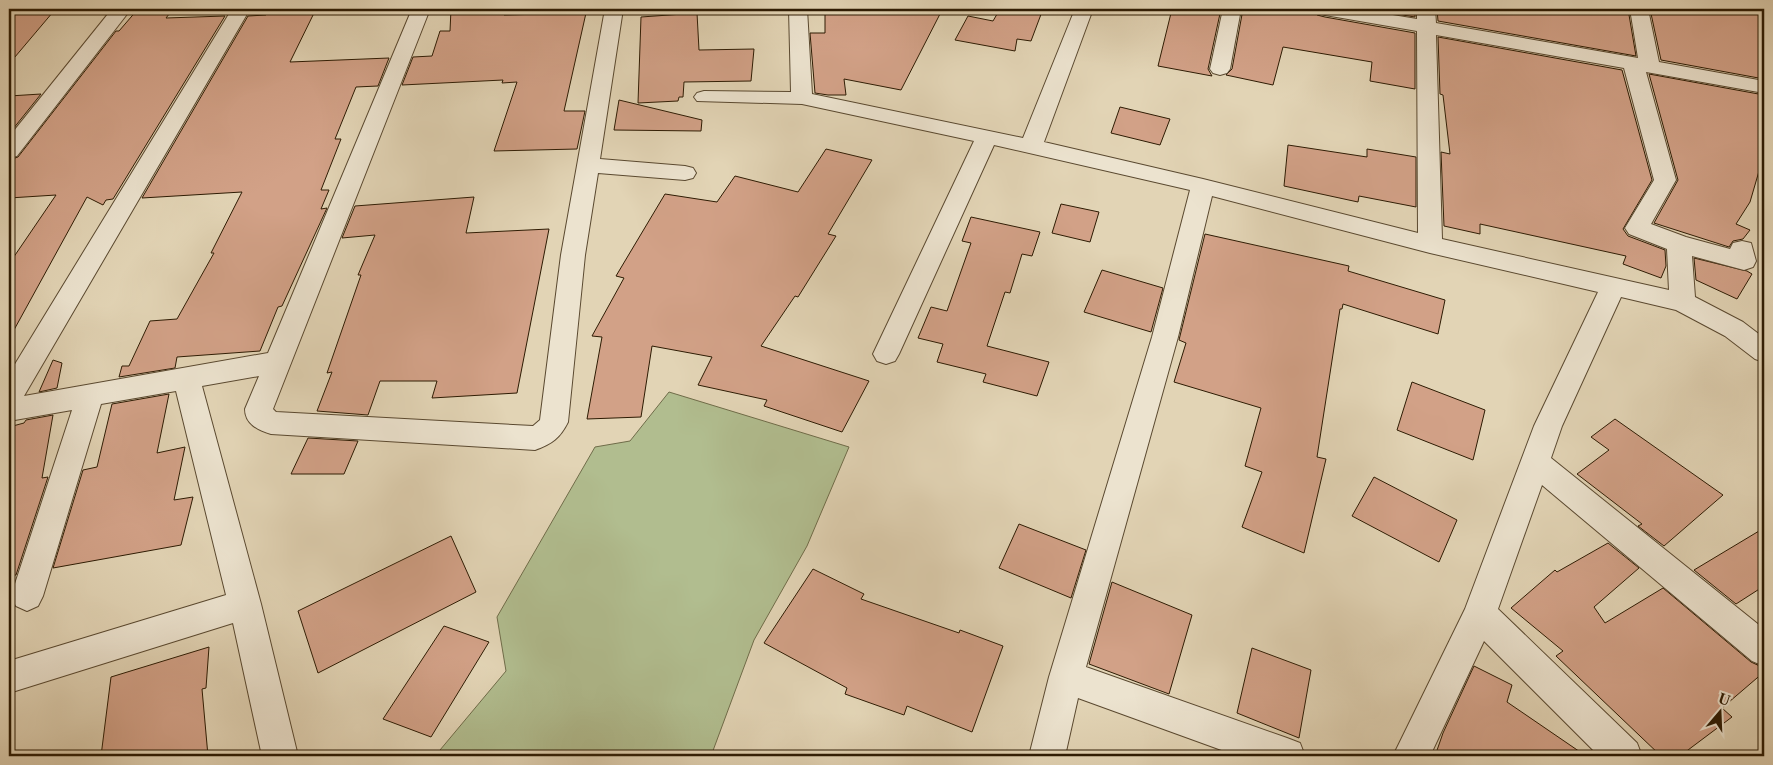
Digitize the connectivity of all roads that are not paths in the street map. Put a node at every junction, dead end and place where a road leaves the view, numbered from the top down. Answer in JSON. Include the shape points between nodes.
{"nodes":[{"id":1,"x":122,"y":9,"type":"edge"},
{"id":2,"x":241,"y":9,"type":"edge"},
{"id":3,"x":420,"y":9,"type":"edge"},
{"id":4,"x":614,"y":9,"type":"edge"},
{"id":5,"x":798,"y":9,"type":"edge"},
{"id":6,"x":1084,"y":9,"type":"edge"},
{"id":7,"x":1232,"y":9,"type":"edge"},
{"id":8,"x":1325,"y":9,"type":"edge"},
{"id":9,"x":1639,"y":9,"type":"edge"},
{"id":10,"x":1427,"y":18,"type":"edge"},
{"id":11,"x":1641,"y":65,"type":"junction"},
{"id":12,"x":1220,"y":69,"type":"dead end"},
{"id":13,"x":1764,"y":87,"type":"edge"},
{"id":14,"x":704,"y":98,"type":"dead end"},
{"id":15,"x":802,"y":98,"type":"junction"},
{"id":16,"x":986,"y":138,"type":"junction"},
{"id":17,"x":1030,"y":146,"type":"junction"},
{"id":18,"x":9,"y":150,"type":"edge"},
{"id":19,"x":588,"y":165,"type":"junction"},
{"id":20,"x":685,"y":173,"type":"dead end"},
{"id":21,"x":1203,"y":186,"type":"junction"},
{"id":22,"x":1680,"y":244,"type":"junction"},
{"id":23,"x":1430,"y":245,"type":"junction"},
{"id":24,"x":1742,"y":249,"type":"dead end"},
{"id":25,"x":1613,"y":287,"type":"junction"},
{"id":26,"x":1683,"y":302,"type":"junction"},
{"id":27,"x":1764,"y":352,"type":"edge"},
{"id":28,"x":886,"y":354,"type":"dead end"},
{"id":29,"x":277,"y":362,"type":"junction"},
{"id":30,"x":186,"y":378,"type":"junction"},
{"id":31,"x":9,"y":396,"type":"edge"},
{"id":32,"x":90,"y":396,"type":"junction"},
{"id":33,"x":9,"y":410,"type":"edge"},
{"id":34,"x":1534,"y":461,"type":"junction"},
{"id":35,"x":27,"y":596,"type":"dead end"},
{"id":36,"x":245,"y":604,"type":"junction"},
{"id":37,"x":1480,"y":614,"type":"junction"},
{"id":38,"x":1764,"y":650,"type":"edge"},
{"id":39,"x":9,"y":677,"type":"edge"},
{"id":40,"x":1066,"y":677,"type":"junction"},
{"id":41,"x":280,"y":756,"type":"edge"},
{"id":42,"x":1047,"y":756,"type":"edge"},
{"id":43,"x":1287,"y":756,"type":"edge"},
{"id":44,"x":1411,"y":756,"type":"edge"},
{"id":45,"x":1624,"y":756,"type":"edge"}],
"edges":[{"from":1,"to":18,"type":"street"},
{"from":2,"to":31,"type":"street"},
{"from":3,"to":29,"type":"street"},
{"from":4,"to":19,"type":"street"},
{"from":5,"to":15,"type":"street"},
{"from":6,"to":17,"type":"street"},
{"from":7,"to":12,"type":"street"},
{"from":8,"to":10,"type":"street"},
{"from":9,"to":11,"type":"street"},
{"from":10,"to":11,"type":"street"},
{"from":10,"to":23,"type":"street"},
{"from":11,"to":13,"type":"street"},
{"from":11,"to":22,"type":"street","via":[[1665,180],[1637,228]]},
{"from":14,"to":15,"type":"street"},
{"from":15,"to":16,"type":"street"},
{"from":16,"to":17,"type":"street"},
{"from":16,"to":28,"type":"street"},
{"from":17,"to":21,"type":"street"},
{"from":19,"to":20,"type":"street"},
{"from":19,"to":29,"type":"street","via":[[573,255],[554,422],[544,436],[271,423],[258,415]]},
{"from":21,"to":23,"type":"street"},
{"from":21,"to":40,"type":"street","via":[[1164,337]]},
{"from":22,"to":24,"type":"street","via":[[1744,261]]},
{"from":22,"to":26,"type":"street"},
{"from":23,"to":25,"type":"street"},
{"from":25,"to":26,"type":"street"},
{"from":25,"to":34,"type":"street"},
{"from":26,"to":27,"type":"street","via":[[1734,329]]},
{"from":29,"to":30,"type":"street"},
{"from":30,"to":32,"type":"street"},
{"from":30,"to":36,"type":"street"},
{"from":32,"to":33,"type":"street"},
{"from":32,"to":35,"type":"street"},
{"from":34,"to":37,"type":"street"},
{"from":34,"to":38,"type":"street"},
{"from":36,"to":39,"type":"street"},
{"from":36,"to":41,"type":"street"},
{"from":37,"to":44,"type":"street"},
{"from":37,"to":45,"type":"street"},
{"from":40,"to":42,"type":"street"},
{"from":40,"to":43,"type":"street"}]}
